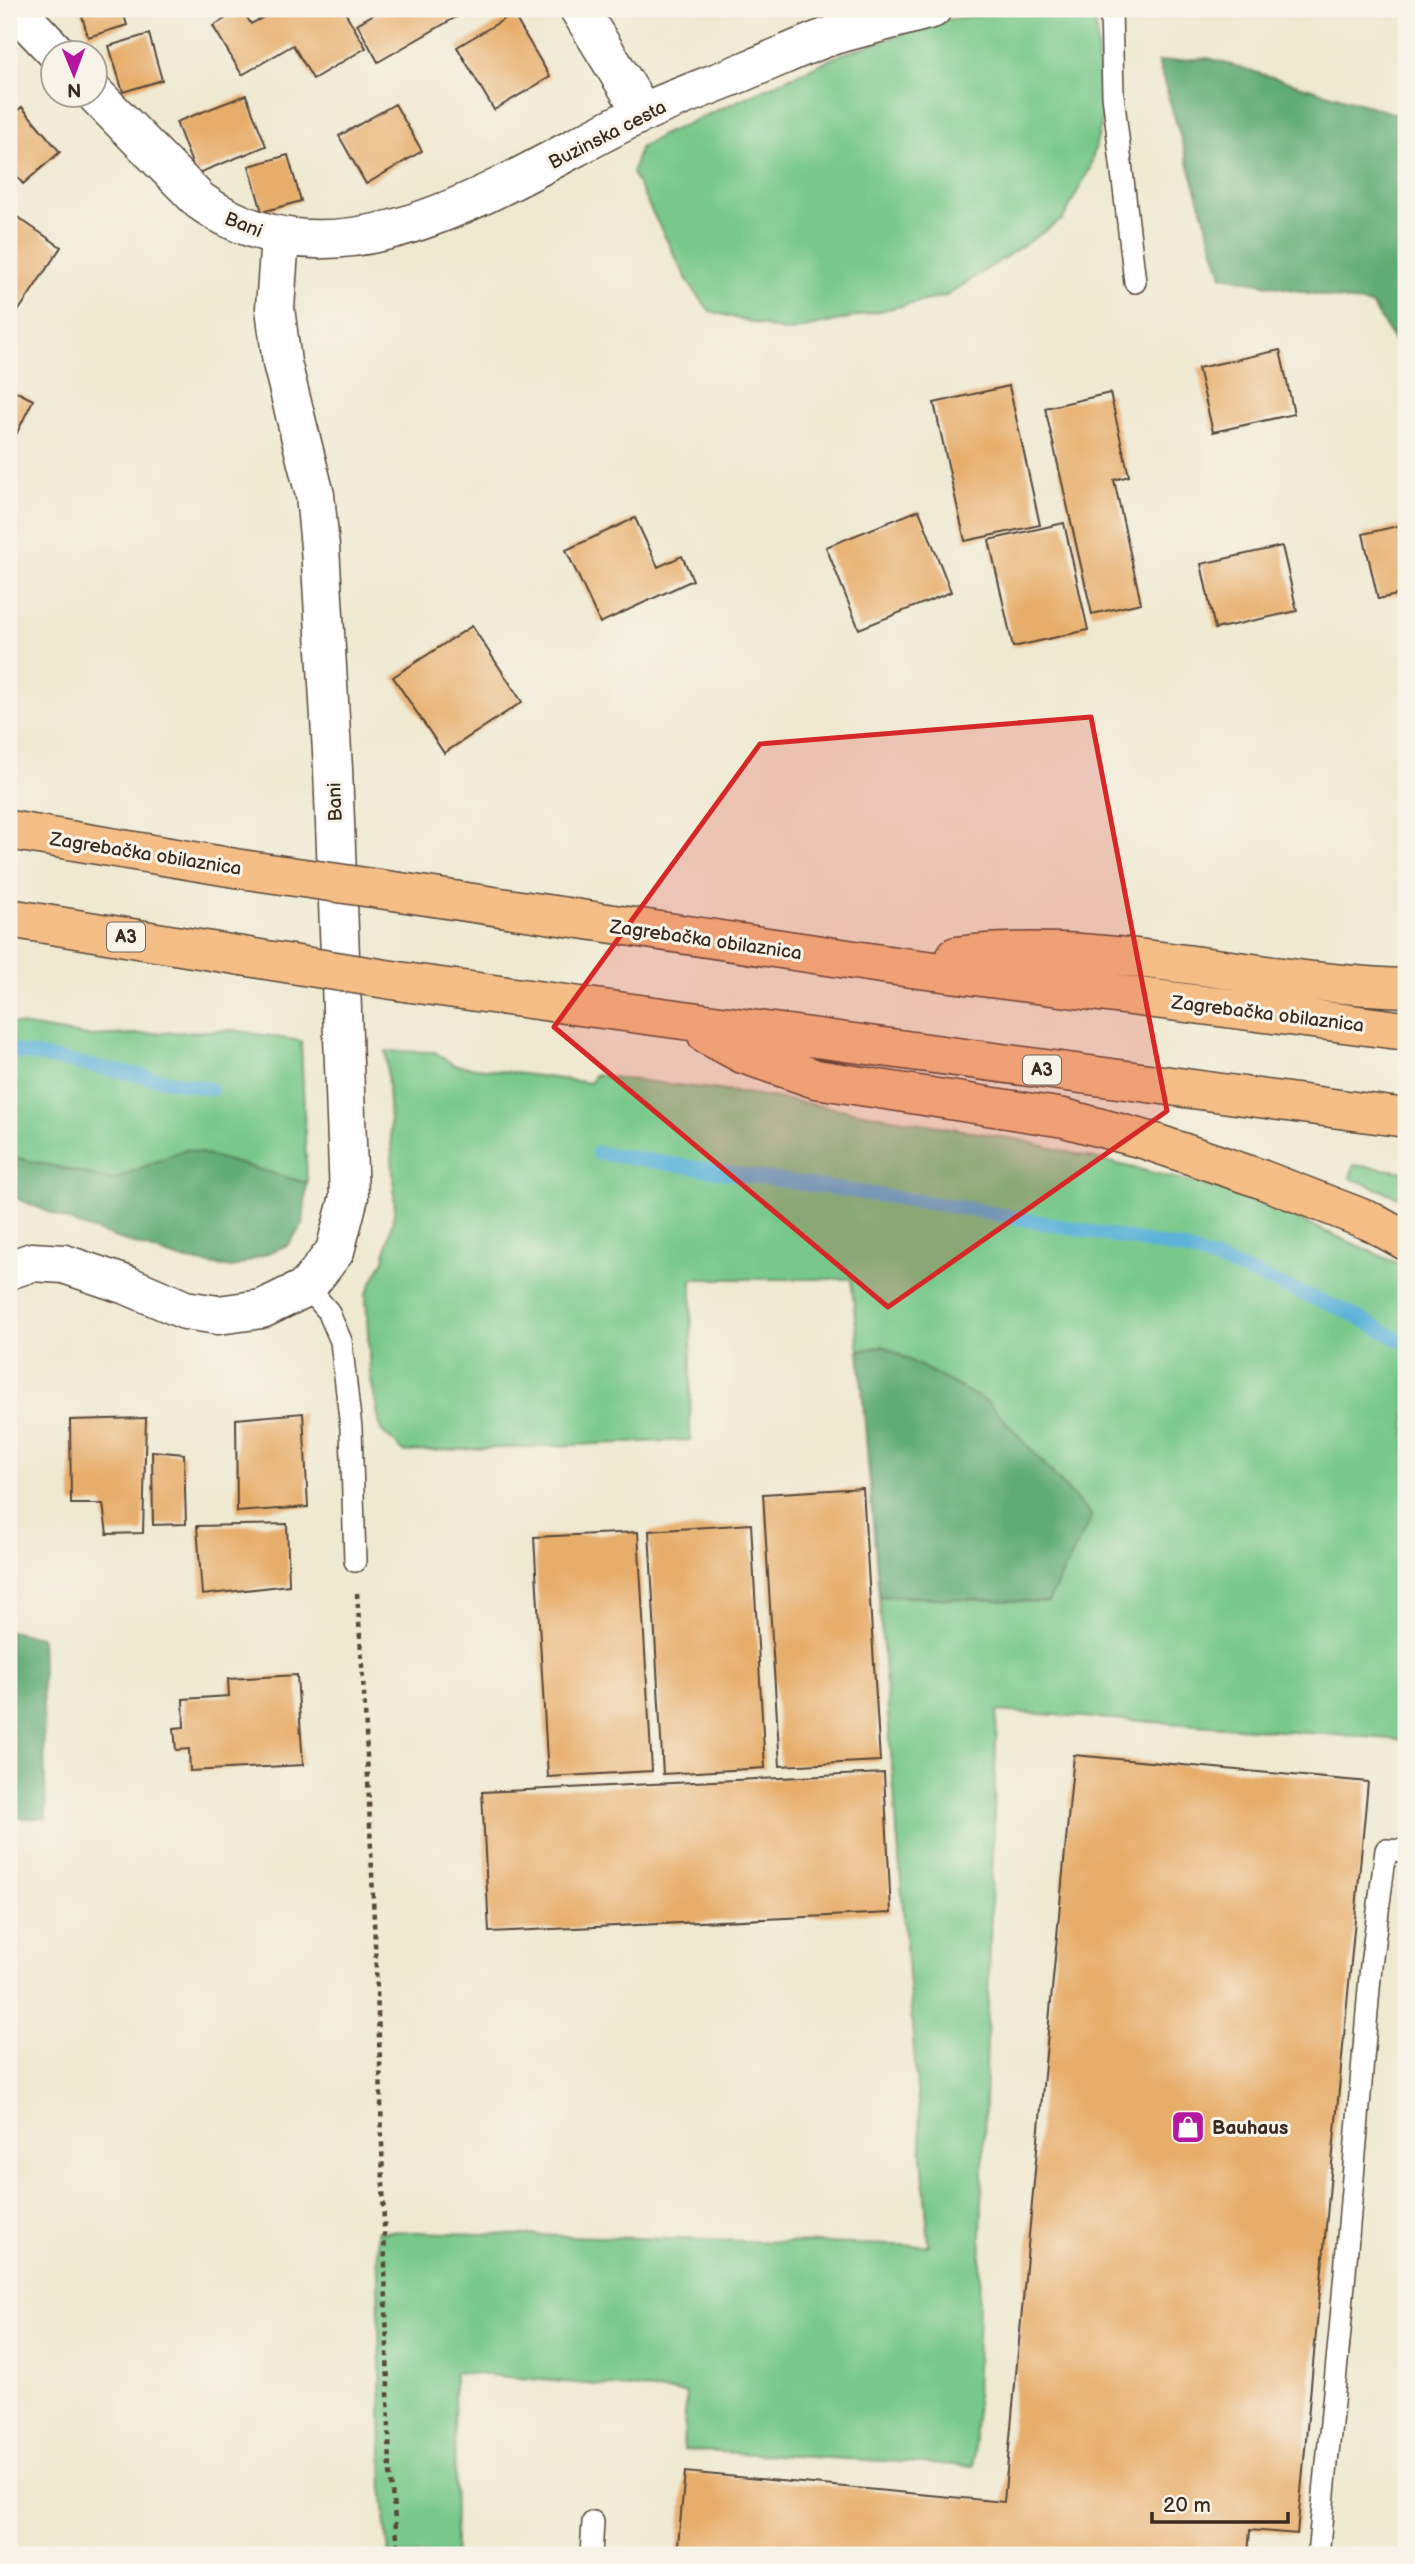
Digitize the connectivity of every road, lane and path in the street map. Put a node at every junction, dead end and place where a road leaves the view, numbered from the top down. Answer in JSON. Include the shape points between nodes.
{"nodes":[{"id":1,"x":15,"y":9,"type":"edge"},
{"id":2,"x":579,"y":9,"type":"edge"},
{"id":3,"x":932,"y":9,"type":"edge"},
{"id":4,"x":1111,"y":9,"type":"edge"},
{"id":5,"x":42,"y":38,"type":"edge"},
{"id":6,"x":108,"y":107,"type":"edge"},
{"id":7,"x":643,"y":113,"type":"junction"},
{"id":8,"x":280,"y":237,"type":"junction"},
{"id":9,"x":1135,"y":282,"type":"dead end"},
{"id":10,"x":9,"y":831,"type":"edge"},
{"id":11,"x":9,"y":918,"type":"edge"},
{"id":12,"x":888,"y":965,"type":"junction"},
{"id":13,"x":1406,"y":988,"type":"edge"},
{"id":14,"x":679,"y":1020,"type":"junction"},
{"id":15,"x":1406,"y":1031,"type":"edge"},
{"id":16,"x":1406,"y":1118,"type":"edge"},
{"id":17,"x":1406,"y":1241,"type":"edge"},
{"id":18,"x":17,"y":1260,"type":"edge"},
{"id":19,"x":307,"y":1287,"type":"junction"},
{"id":20,"x":355,"y":1561,"type":"joint"},
{"id":21,"x":1406,"y":1851,"type":"edge"},
{"id":22,"x":593,"y":2522,"type":"dead end"},
{"id":23,"x":399,"y":2555,"type":"edge"},
{"id":24,"x":591,"y":2555,"type":"edge"},
{"id":25,"x":1318,"y":2555,"type":"edge"}],
"edges":[{"from":1,"to":5,"type":"street"},
{"from":2,"to":7,"type":"street"},
{"from":3,"to":7,"type":"street","name":"Buzinska cesta","via":[[831,36]]},
{"from":4,"to":9,"type":"lane","via":[[1113,95]]},
{"from":6,"to":8,"type":"street","name":"Bani","via":[[200,201],[243,226]]},
{"from":7,"to":8,"type":"street","name":"Buzinska cesta","via":[[513,182],[414,224],[362,237]]},
{"from":8,"to":19,"type":"street","name":"Bani","via":[[275,308],[282,363],[315,495],[320,547],[349,1197],[335,1251]]},
{"from":10,"to":12,"type":"highway","name":"Zagrebačka obilaznica","bridge":true},
{"from":11,"to":14,"type":"highway","number":"A3","bridge":true,"via":[[411,983]]},
{"from":12,"to":13,"type":"highway","via":[[971,954],[1050,951]]},
{"from":12,"to":15,"type":"highway","name":"Zagrebačka obilaznica"},
{"from":14,"to":16,"type":"highway","number":"A3"},
{"from":14,"to":17,"type":"highway","via":[[743,1054],[816,1079],[1064,1118],[1146,1140],[1372,1222]]},
{"from":18,"to":19,"type":"street","name":"Bani","via":[[64,1265],[185,1310],[218,1315],[262,1309]]},
{"from":19,"to":20,"type":"lane","via":[[328,1311],[341,1341],[351,1428]]},
{"from":20,"to":23,"type":"path","via":[[380,2061],[390,2473]]},
{"from":21,"to":25,"type":"lane","via":[[1386,1850],[1371,1965]]},
{"from":22,"to":24,"type":"lane"}]}
